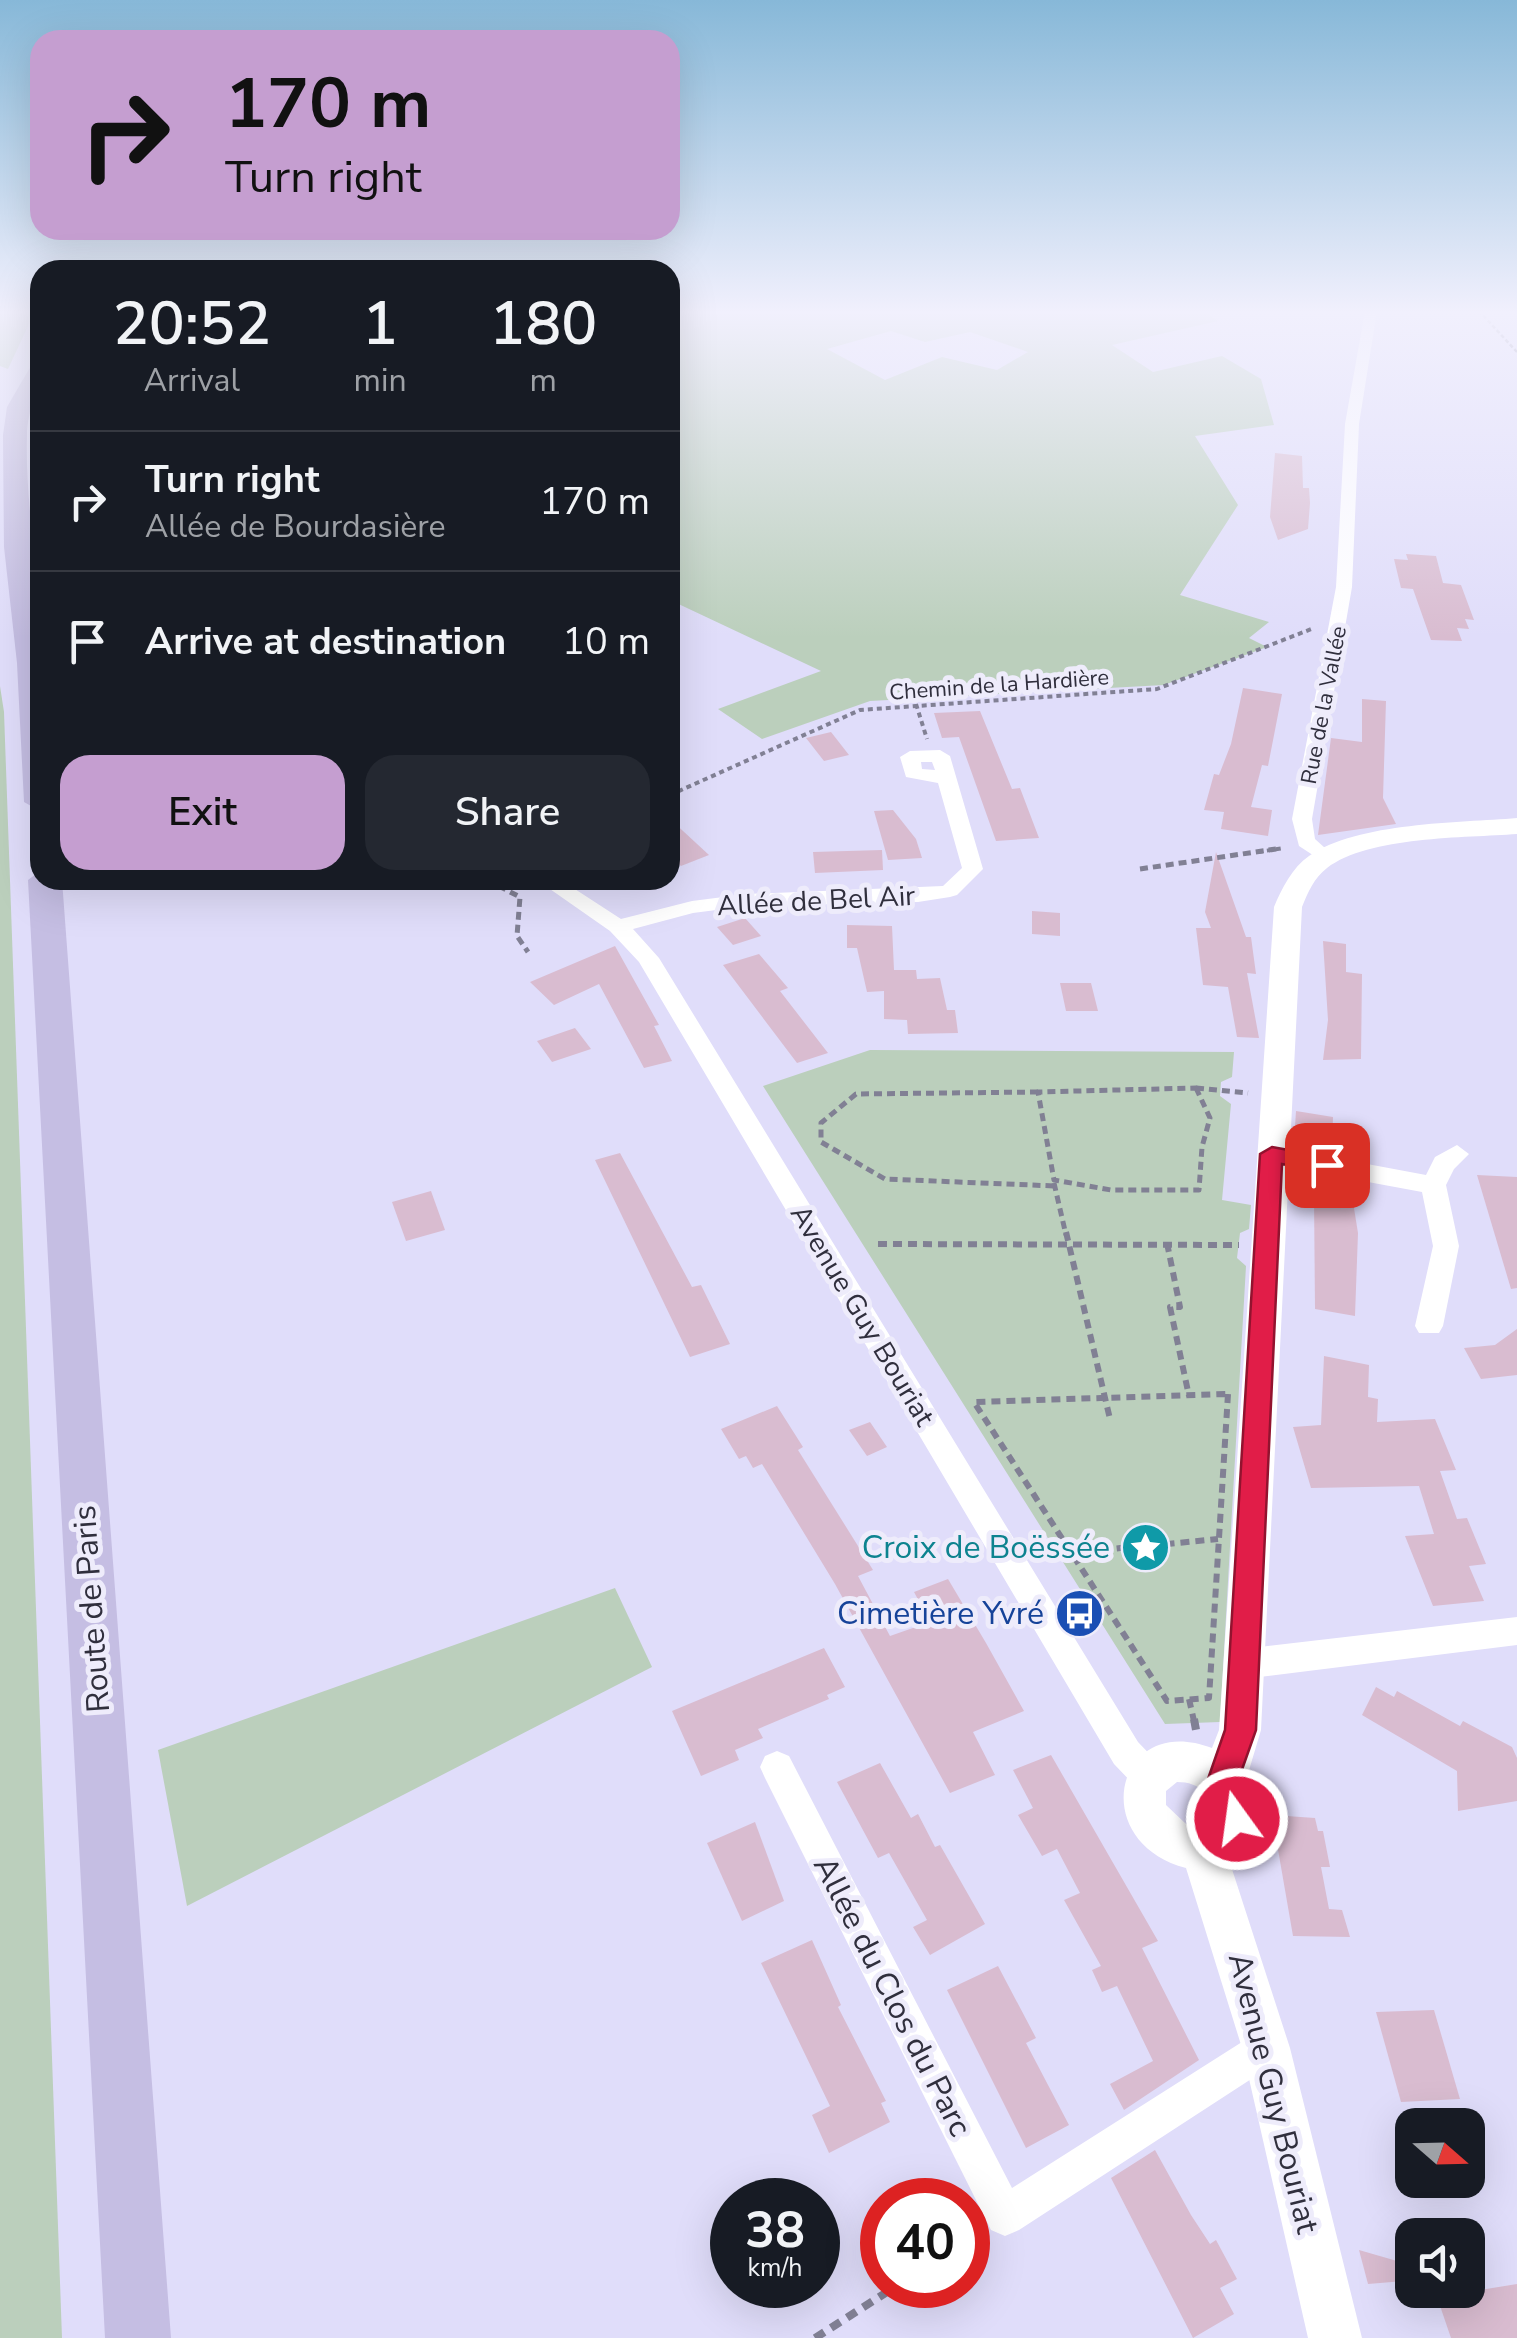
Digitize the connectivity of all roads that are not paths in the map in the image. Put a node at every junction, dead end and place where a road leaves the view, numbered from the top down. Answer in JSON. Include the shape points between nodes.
{"nodes":[{"id":1,"x":16,"y":420,"type":"edge"},
{"id":2,"x":1352,"y":420,"type":"edge"},
{"id":3,"x":30,"y":532,"type":"edge"},
{"id":4,"x":932,"y":756,"type":"road end"},
{"id":5,"x":1517,"y":826,"type":"edge"},
{"id":6,"x":1316,"y":851,"type":"junction"},
{"id":7,"x":46,"y":890,"type":"edge"},
{"id":8,"x":562,"y":890,"type":"edge"},
{"id":9,"x":618,"y":926,"type":"junction"},
{"id":10,"x":1272,"y":1154,"type":"junction"},
{"id":11,"x":1457,"y":1154,"type":"dead end"},
{"id":12,"x":1433,"y":1185,"type":"junction"},
{"id":13,"x":1429,"y":1326,"type":"dead end"},
{"id":14,"x":1517,"y":1631,"type":"edge"},
{"id":15,"x":1244,"y":1664,"type":"junction"},
{"id":16,"x":777,"y":1767,"type":"dead end"},
{"id":17,"x":1149,"y":1777,"type":"junction"},
{"id":18,"x":1224,"y":1779,"type":"junction"},
{"id":19,"x":1203,"y":1850,"type":"junction"},
{"id":20,"x":1266,"y":2048,"type":"junction"},
{"id":21,"x":138,"y":2338,"type":"edge"},
{"id":22,"x":1336,"y":2338,"type":"edge"}],
"edges":[{"from":1,"to":3,"type":"main road"},
{"from":2,"to":6,"type":"street","name":"Rue de la Vallée","via":[[1337,630],[1300,833]]},
{"from":4,"to":9,"type":"street","name":"Allée de Bel Air","via":[[940,756],[973,869],[950,892],[747,900]]},
{"from":5,"to":6,"type":"street"},
{"from":6,"to":10,"type":"street","via":[[1288,907]]},
{"from":7,"to":21,"type":"main road","name":"Route de Paris"},
{"from":8,"to":9,"type":"street","name":"Avenue Guy Bouriat"},
{"from":9,"to":17,"type":"street","name":"Avenue Guy Bouriat","via":[[653,965],[1116,1736]]},
{"from":10,"to":12,"type":"street"},
{"from":10,"to":15,"type":"street"},
{"from":11,"to":12,"type":"street"},
{"from":12,"to":13,"type":"street","via":[[1446,1246]]},
{"from":14,"to":15,"type":"street"},
{"from":15,"to":18,"type":"street","via":[[1240,1730]]},
{"from":16,"to":20,"type":"street","name":"Allée du Clos du Parc","via":[[1005,2216]]},
{"from":17,"to":18,"type":"street","via":[[1180,1760],[1202,1764]]},
{"from":17,"to":19,"type":"street","via":[[1144,1804],[1153,1826],[1173,1844]]},
{"from":18,"to":19,"type":"street","via":[[1237,1804],[1236,1826],[1224,1842]]},
{"from":19,"to":20,"type":"street","name":"Avenue Guy Bouriat"},
{"from":20,"to":22,"type":"street","name":"Avenue Guy Bouriat"}]}
